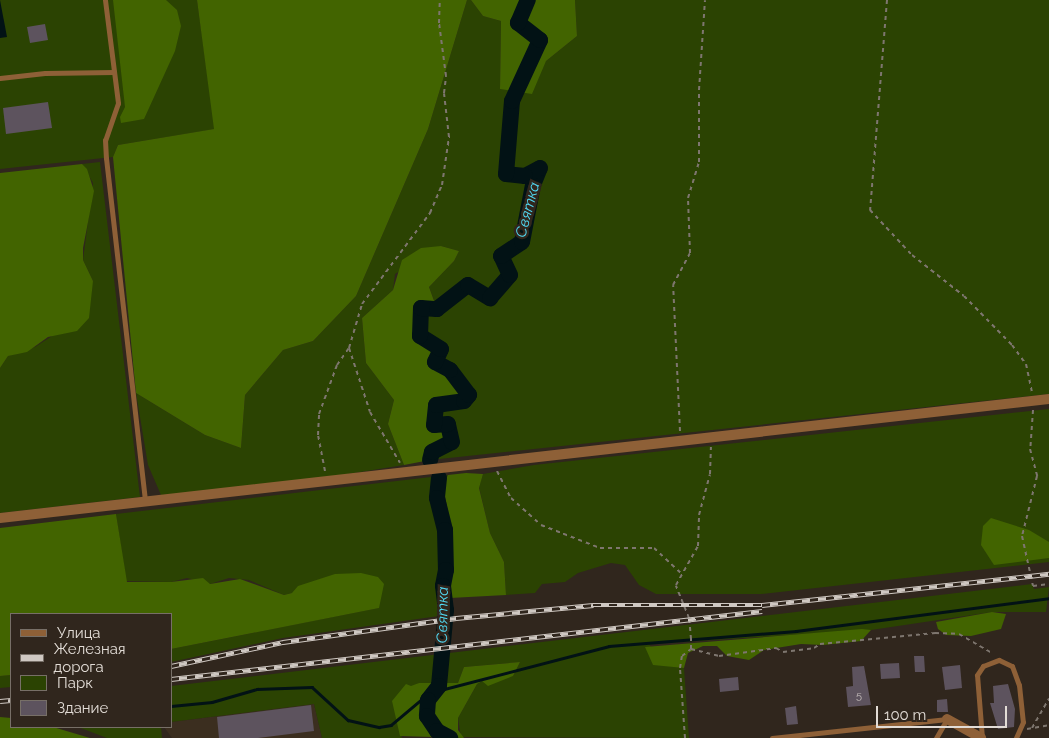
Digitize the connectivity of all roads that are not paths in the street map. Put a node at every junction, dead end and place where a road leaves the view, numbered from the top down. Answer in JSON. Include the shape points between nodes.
{"nodes":[{"id":1,"x":105,"y":0,"type":"edge"},
{"id":2,"x":114,"y":72,"type":"junction"},
{"id":3,"x":0,"y":78,"type":"edge"},
{"id":4,"x":1049,"y":399,"type":"edge"},
{"id":5,"x":145,"y":502,"type":"junction"},
{"id":6,"x":0,"y":518,"type":"edge"},
{"id":7,"x":947,"y":719,"type":"junction"},
{"id":8,"x":772,"y":738,"type":"edge"},
{"id":9,"x":936,"y":738,"type":"edge"},
{"id":10,"x":982,"y":738,"type":"edge"},
{"id":11,"x":1016,"y":738,"type":"edge"}],
"edges":[{"from":1,"to":2,"type":"lane"},
{"from":2,"to":3,"type":"lane","via":[[45,73]]},
{"from":2,"to":5,"type":"lane","via":[[118,103],[105,140],[106,158]]},
{"from":4,"to":5,"type":"street"},
{"from":5,"to":6,"type":"street"},
{"from":7,"to":8,"type":"lane"},
{"from":7,"to":9,"type":"lane"},
{"from":7,"to":10,"type":"street"},
{"from":10,"to":11,"type":"lane","via":[[977,675],[983,666],[999,660],[1012,666],[1019,685],[1023,722]]}]}
